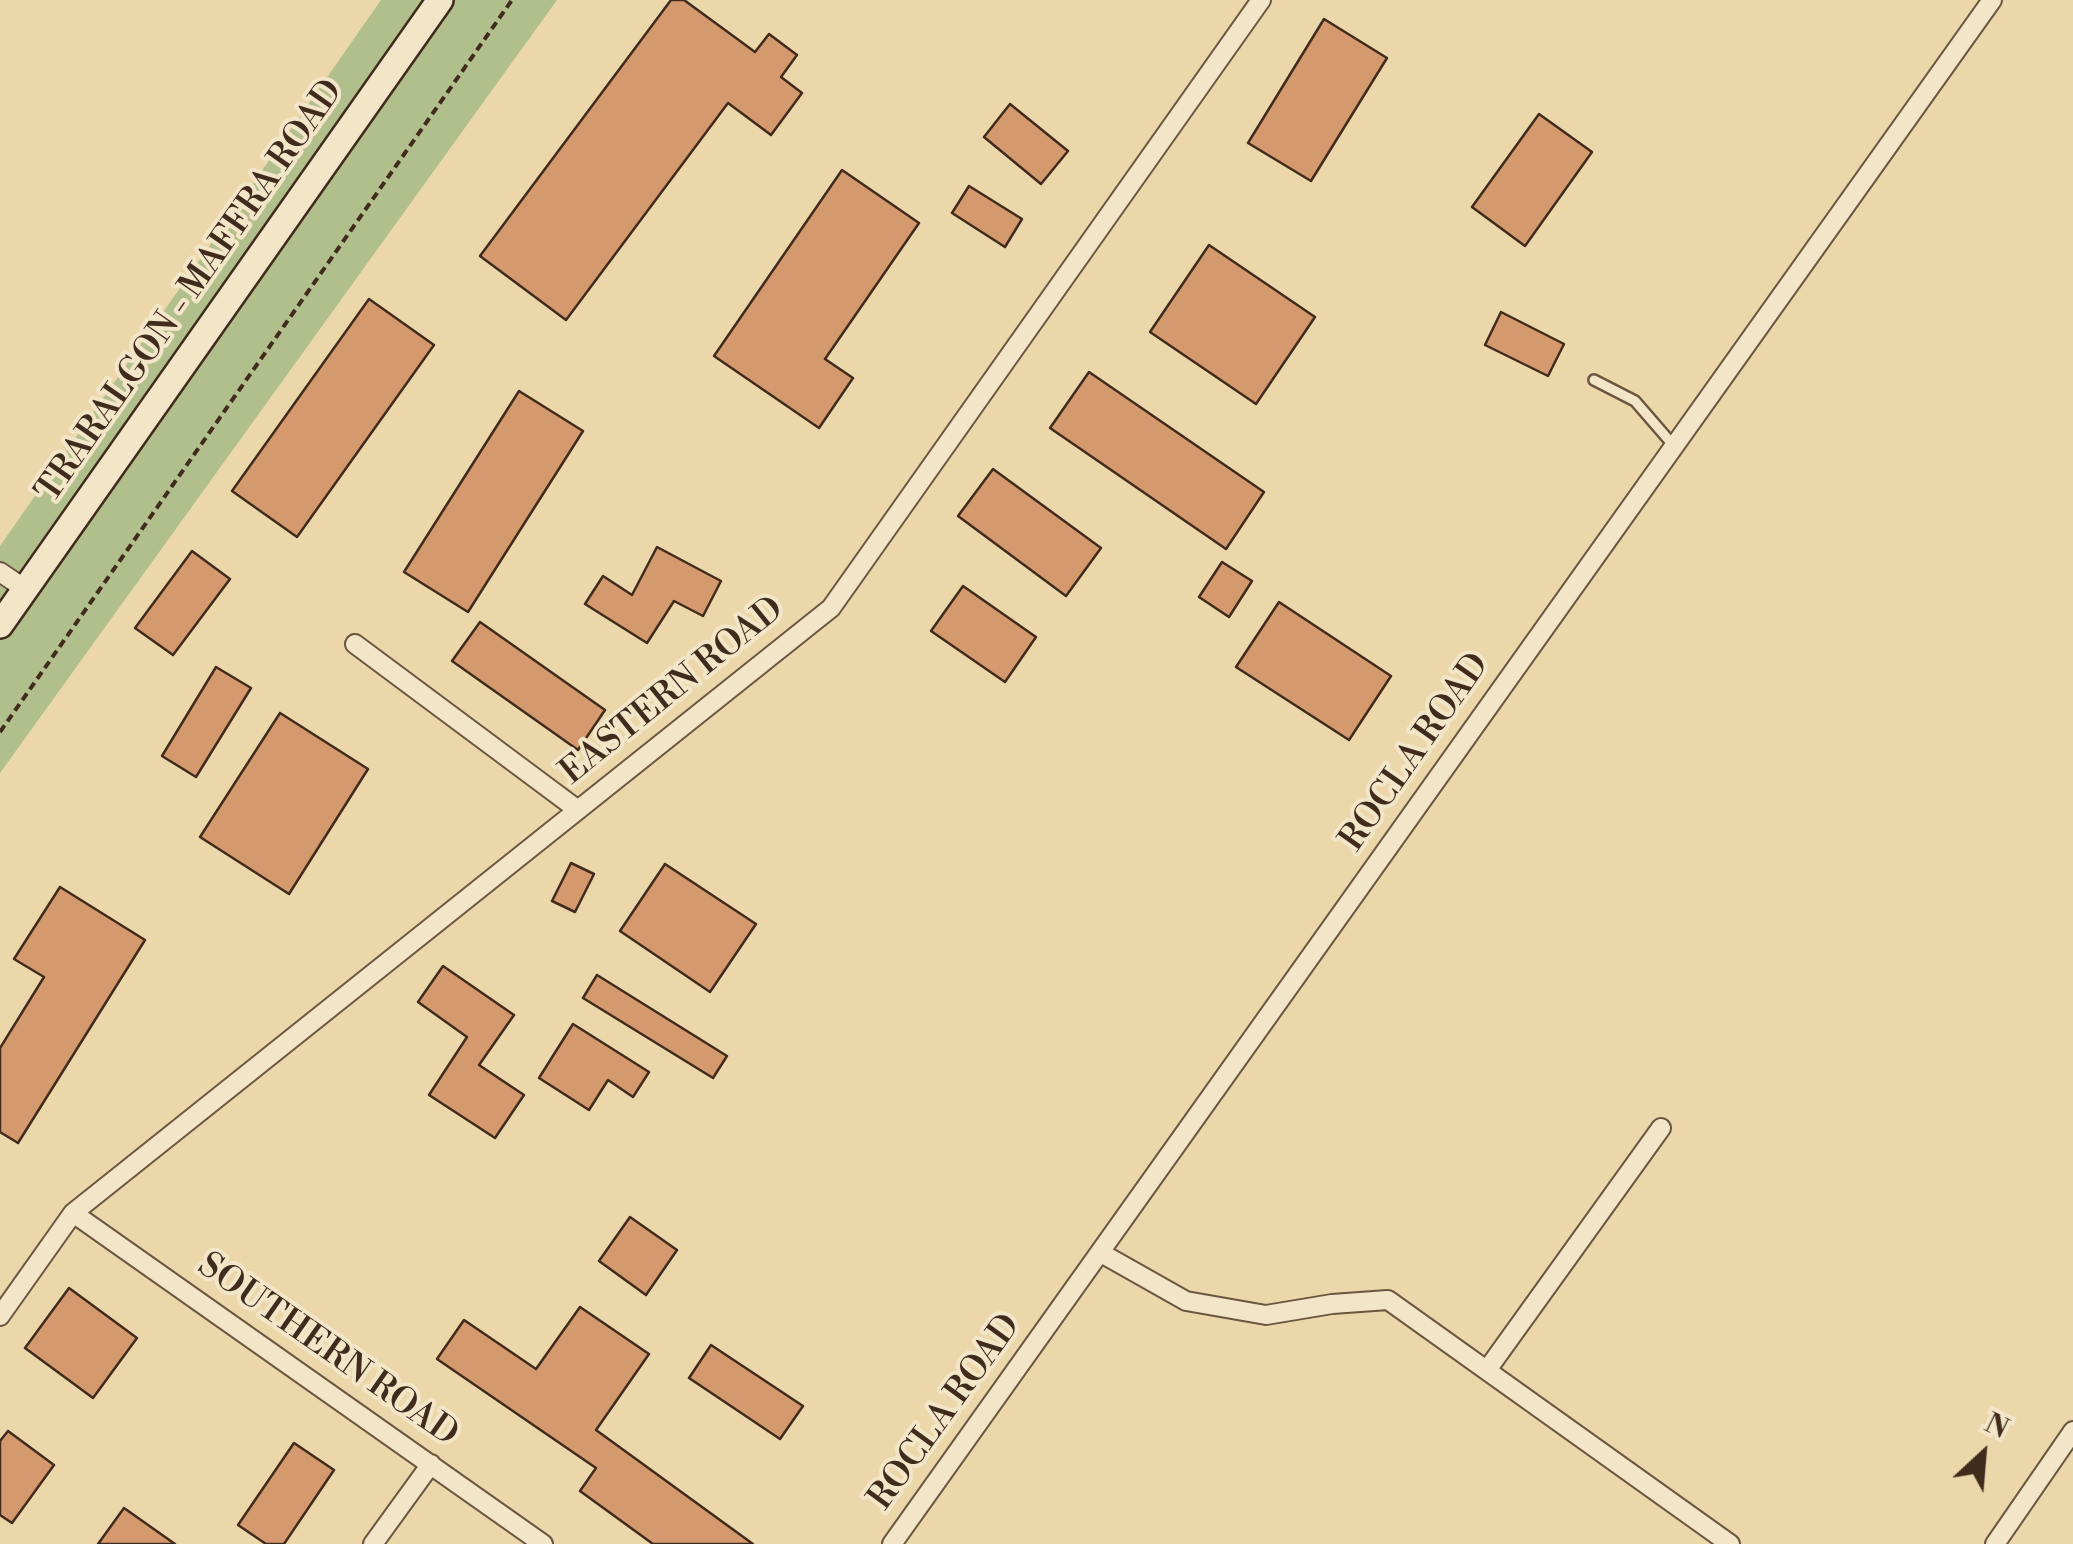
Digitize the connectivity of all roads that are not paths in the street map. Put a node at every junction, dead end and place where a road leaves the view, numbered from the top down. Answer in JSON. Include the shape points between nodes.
{"nodes":[{"id":1,"x":440,"y":0,"type":"edge"},
{"id":2,"x":1262,"y":0,"type":"edge"},
{"id":3,"x":1992,"y":0,"type":"edge"},
{"id":4,"x":1594,"y":380,"type":"dead end"},
{"id":5,"x":1674,"y":446,"type":"junction"},
{"id":6,"x":0,"y":572,"type":"edge"},
{"id":7,"x":25,"y":589,"type":"junction"},
{"id":8,"x":0,"y":625,"type":"edge"},
{"id":9,"x":355,"y":644,"type":"dead end"},
{"id":10,"x":578,"y":810,"type":"junction"},
{"id":11,"x":1660,"y":1128,"type":"dead end"},
{"id":12,"x":72,"y":1212,"type":"junction"},
{"id":13,"x":1101,"y":1253,"type":"junction"},
{"id":14,"x":0,"y":1316,"type":"edge"},
{"id":15,"x":1486,"y":1370,"type":"junction"},
{"id":16,"x":2073,"y":1432,"type":"edge"},
{"id":17,"x":431,"y":1464,"type":"junction"},
{"id":18,"x":374,"y":1544,"type":"edge"},
{"id":19,"x":543,"y":1544,"type":"edge"},
{"id":20,"x":892,"y":1544,"type":"edge"},
{"id":21,"x":1730,"y":1544,"type":"edge"},
{"id":22,"x":1995,"y":1544,"type":"edge"}],
"edges":[{"from":1,"to":7,"type":"main road","name":"TRARALGON - MAFFRA ROAD"},
{"from":2,"to":10,"type":"street","name":"EASTERN ROAD","via":[[830,608]]},
{"from":3,"to":5,"type":"street","name":"ROCLA ROAD"},
{"from":4,"to":5,"type":"lane","via":[[1636,401]]},
{"from":5,"to":13,"type":"street","name":"ROCLA ROAD"},
{"from":6,"to":7,"type":"street"},
{"from":7,"to":8,"type":"main road","name":"TRARALGON - MAFFRA ROAD"},
{"from":9,"to":10,"type":"street"},
{"from":10,"to":12,"type":"street","name":"EASTERN ROAD"},
{"from":11,"to":15,"type":"street"},
{"from":12,"to":14,"type":"street","name":"EASTERN ROAD"},
{"from":12,"to":17,"type":"street","name":"SOUTHERN ROAD"},
{"from":13,"to":15,"type":"street","via":[[1186,1301],[1266,1314],[1388,1300]]},
{"from":13,"to":20,"type":"street","name":"ROCLA ROAD"},
{"from":15,"to":21,"type":"street"},
{"from":16,"to":22,"type":"street"},
{"from":17,"to":18,"type":"street"},
{"from":17,"to":19,"type":"street","name":"SOUTHERN ROAD"}]}
